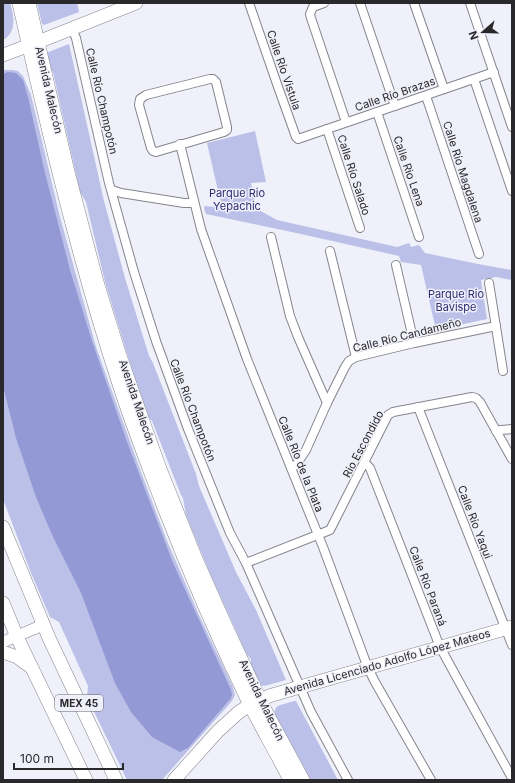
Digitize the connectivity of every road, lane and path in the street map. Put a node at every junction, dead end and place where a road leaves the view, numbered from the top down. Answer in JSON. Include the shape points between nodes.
{"nodes":[{"id":1,"x":19,"y":3,"type":"edge"},
{"id":2,"x":29,"y":3,"type":"edge"},
{"id":3,"x":136,"y":3,"type":"edge"},
{"id":4,"x":249,"y":3,"type":"edge"},
{"id":5,"x":324,"y":3,"type":"edge"},
{"id":6,"x":360,"y":3,"type":"edge"},
{"id":7,"x":414,"y":3,"type":"edge"},
{"id":8,"x":470,"y":3,"type":"edge"},
{"id":9,"x":23,"y":22,"type":"junction"},
{"id":10,"x":72,"y":29,"type":"junction"},
{"id":11,"x":33,"y":44,"type":"junction"},
{"id":12,"x":3,"y":55,"type":"edge"},
{"id":13,"x":494,"y":72,"type":"junction"},
{"id":14,"x":474,"y":79,"type":"junction"},
{"id":15,"x":444,"y":89,"type":"junction"},
{"id":16,"x":426,"y":96,"type":"junction"},
{"id":17,"x":395,"y":106,"type":"junction"},
{"id":18,"x":377,"y":112,"type":"junction"},
{"id":19,"x":346,"y":122,"type":"junction"},
{"id":20,"x":512,"y":127,"type":"edge"},
{"id":21,"x":327,"y":129,"type":"junction"},
{"id":22,"x":303,"y":137,"type":"joint"},
{"id":23,"x":180,"y":144,"type":"junction"},
{"id":24,"x":510,"y":179,"type":"edge"},
{"id":25,"x":112,"y":190,"type":"junction"},
{"id":26,"x":512,"y":191,"type":"edge"},
{"id":27,"x":194,"y":203,"type":"junction"},
{"id":28,"x":360,"y":228,"type":"dead end"},
{"id":29,"x":271,"y":237,"type":"dead end"},
{"id":30,"x":419,"y":237,"type":"dead end"},
{"id":31,"x":330,"y":251,"type":"dead end"},
{"id":32,"x":479,"y":254,"type":"dead end"},
{"id":33,"x":396,"y":265,"type":"dead end"},
{"id":34,"x":489,"y":283,"type":"dead end"},
{"id":35,"x":496,"y":326,"type":"junction"},
{"id":36,"x":414,"y":342,"type":"junction"},
{"id":37,"x":356,"y":357,"type":"junction"},
{"id":38,"x":503,"y":371,"type":"dead end"},
{"id":39,"x":327,"y":403,"type":"junction"},
{"id":40,"x":418,"y":407,"type":"junction"},
{"id":41,"x":512,"y":429,"type":"edge"},
{"id":42,"x":496,"y":431,"type":"junction"},
{"id":43,"x":512,"y":459,"type":"edge"},
{"id":44,"x":365,"y":462,"type":"junction"},
{"id":45,"x":291,"y":468,"type":"junction"},
{"id":46,"x":3,"y":527,"type":"edge"},
{"id":47,"x":318,"y":535,"type":"junction"},
{"id":48,"x":246,"y":563,"type":"junction"},
{"id":49,"x":3,"y":603,"type":"edge"},
{"id":50,"x":43,"y":625,"type":"junction"},
{"id":51,"x":508,"y":628,"type":"edge"},
{"id":52,"x":17,"y":637,"type":"junction"},
{"id":53,"x":3,"y":642,"type":"edge"},
{"id":54,"x":512,"y":646,"type":"edge"},
{"id":55,"x":440,"y":647,"type":"junction"},
{"id":56,"x":3,"y":652,"type":"edge"},
{"id":57,"x":32,"y":667,"type":"junction"},
{"id":58,"x":368,"y":668,"type":"junction"},
{"id":59,"x":300,"y":687,"type":"junction"},
{"id":60,"x":255,"y":702,"type":"junction"},
{"id":61,"x":512,"y":778,"type":"edge"},
{"id":62,"x":86,"y":780,"type":"edge"},
{"id":63,"x":116,"y":780,"type":"edge"},
{"id":64,"x":174,"y":780,"type":"edge"},
{"id":65,"x":290,"y":780,"type":"edge"},
{"id":66,"x":302,"y":780,"type":"edge"},
{"id":67,"x":348,"y":780,"type":"edge"},
{"id":68,"x":431,"y":780,"type":"edge"}],
"edges":[{"from":1,"to":9,"type":"main road","name":"Avenida Malecón"},
{"from":2,"to":11,"type":"main road","name":"Avenida Malecón"},
{"from":3,"to":10,"type":"main road"},
{"from":4,"to":22,"type":"street","name":"Calle Río Vistula","via":[[296,137]]},
{"from":5,"to":19,"type":"street","via":[[313,7],[310,14]]},
{"from":6,"to":17,"type":"street"},
{"from":7,"to":15,"type":"street"},
{"from":8,"to":13,"type":"street"},
{"from":9,"to":11,"type":"main road","name":"Avenida Malecón"},
{"from":9,"to":12,"type":"main road","via":[[19,37]]},
{"from":10,"to":11,"type":"main road"},
{"from":10,"to":25,"type":"street","name":"Calle Río Champotón"},
{"from":11,"to":12,"type":"main road"},
{"from":11,"to":60,"type":"main road","name":"Avenida Malecón","via":[[97,282],[119,353],[160,469]]},
{"from":13,"to":14,"type":"street","name":"Calle Río Brazas"},
{"from":13,"to":20,"type":"street"},
{"from":14,"to":15,"type":"street","name":"Calle Río Brazas"},
{"from":14,"to":24,"type":"street"},
{"from":15,"to":16,"type":"street","name":"Calle Río Brazas"},
{"from":16,"to":17,"type":"street","name":"Calle Río Brazas"},
{"from":16,"to":32,"type":"street","name":"Calle Río Magdalena"},
{"from":17,"to":18,"type":"street","name":"Calle Río Brazas"},
{"from":18,"to":19,"type":"street","name":"Calle Río Brazas"},
{"from":18,"to":30,"type":"street","name":"Calle Rio Lena"},
{"from":19,"to":21,"type":"street","name":"Calle Río Brazas"},
{"from":21,"to":22,"type":"street","name":"Calle Río Brazas"},
{"from":21,"to":28,"type":"street","name":"Calle Río Salado"},
{"from":23,"to":23,"type":"street","via":[[227,130],[222,103],[213,79],[146,95],[140,99],[153,151]]},
{"from":23,"to":27,"type":"street","name":"Calle Río de la Plata"},
{"from":24,"to":26,"type":"street"},
{"from":25,"to":27,"type":"street","via":[[168,201]]},
{"from":25,"to":48,"type":"street","name":"Calle Río Champotón","via":[[156,341],[230,533]]},
{"from":27,"to":45,"type":"street","name":"Calle Río de la Plata","via":[[247,359]]},
{"from":29,"to":39,"type":"street","via":[[290,316]]},
{"from":31,"to":37,"type":"street"},
{"from":33,"to":36,"type":"street"},
{"from":34,"to":35,"type":"street"},
{"from":35,"to":36,"type":"street","name":"Calle Río Candameño"},
{"from":35,"to":38,"type":"street"},
{"from":36,"to":37,"type":"street","name":"Calle Río Candameño"},
{"from":37,"to":39,"type":"street","name":"Calle Río Candameño","via":[[345,367]]},
{"from":39,"to":45,"type":"street","name":"Calle Río Candameño","via":[[306,450]]},
{"from":40,"to":42,"type":"street","name":"Rio Escondido","via":[[476,398]]},
{"from":40,"to":44,"type":"street","name":"Rio Escondido","via":[[390,413]]},
{"from":40,"to":51,"type":"street","name":"Calle Río Yaqui"},
{"from":41,"to":42,"type":"street"},
{"from":42,"to":43,"type":"street"},
{"from":44,"to":47,"type":"street","name":"Rio Escondido","via":[[330,530]]},
{"from":44,"to":55,"type":"street","name":"Calle Río Paraná","via":[[370,468]]},
{"from":45,"to":47,"type":"street","name":"Calle Río de la Plata"},
{"from":46,"to":50,"type":"main road","number":"MEX 45"},
{"from":47,"to":48,"type":"street","name":"Rio Escondido"},
{"from":47,"to":58,"type":"street","name":"Calle Río de la Plata"},
{"from":48,"to":59,"type":"street","name":"Calle Río Champotón"},
{"from":49,"to":52,"type":"main road","number":"MEX 45"},
{"from":50,"to":52,"type":"main road"},
{"from":50,"to":63,"type":"main road","number":"MEX 45"},
{"from":51,"to":54,"type":"street","name":"Calle Río Yaqui"},
{"from":51,"to":55,"type":"main road","name":"Avenida Licenciado Adolfo López Mateos"},
{"from":52,"to":53,"type":"main road"},
{"from":52,"to":57,"type":"main road","number":"MEX 45"},
{"from":55,"to":58,"type":"main road","name":"Avenida Licenciado Adolfo López Mateos"},
{"from":55,"to":61,"type":"street","name":"Calle Río Paraná"},
{"from":56,"to":57,"type":"main road"},
{"from":57,"to":62,"type":"main road","number":"MEX 45"},
{"from":58,"to":59,"type":"main road","name":"Avenida Licenciado Adolfo López Mateos"},
{"from":58,"to":68,"type":"street","name":"Calle Río de la Plata"},
{"from":59,"to":60,"type":"main road","name":"Avenida Licenciado Adolfo López Mateos"},
{"from":59,"to":67,"type":"street","name":"Calle Río Champotón","via":[[310,712]]},
{"from":60,"to":64,"type":"main road","name":"Avenida Licenciado Adolfo López Mateos","via":[[230,719]]},
{"from":60,"to":65,"type":"main road","name":"Avenida Malecón"},
{"from":60,"to":66,"type":"main road","name":"Avenida Malecón"}]}
